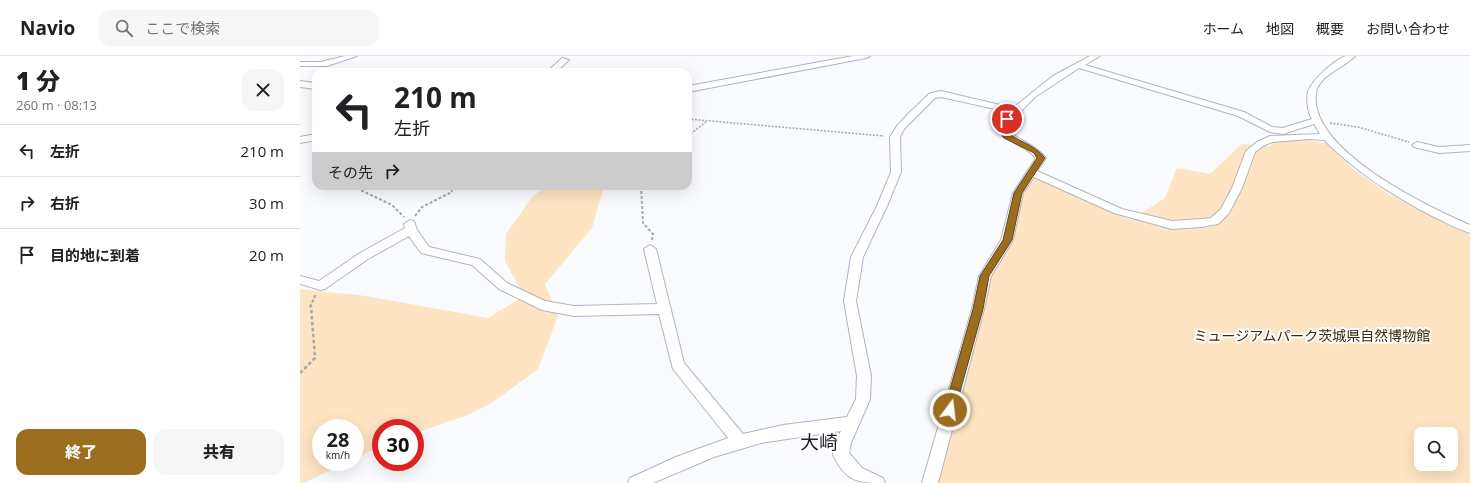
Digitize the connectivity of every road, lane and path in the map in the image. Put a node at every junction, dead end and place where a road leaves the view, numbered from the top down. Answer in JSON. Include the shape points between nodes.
{"nodes":[{"id":1,"x":353,"y":56,"type":"edge"},
{"id":2,"x":866,"y":56,"type":"edge"},
{"id":3,"x":1096,"y":56,"type":"edge"},
{"id":4,"x":1351,"y":56,"type":"edge"},
{"id":5,"x":565,"y":60,"type":"dead end"},
{"id":6,"x":300,"y":64,"type":"edge"},
{"id":7,"x":1077,"y":65,"type":"junction"},
{"id":8,"x":556,"y":68,"type":"edge"},
{"id":9,"x":300,"y":84,"type":"edge"},
{"id":10,"x":312,"y":86,"type":"edge"},
{"id":11,"x":692,"y":88,"type":"edge"},
{"id":12,"x":1014,"y":111,"type":"junction"},
{"id":13,"x":692,"y":119,"type":"edge"},
{"id":14,"x":707,"y":121,"type":"junction"},
{"id":15,"x":1316,"y":121,"type":"junction"},
{"id":16,"x":692,"y":133,"type":"edge"},
{"id":17,"x":895,"y":137,"type":"junction"},
{"id":18,"x":1327,"y":137,"type":"junction"},
{"id":19,"x":312,"y":138,"type":"edge"},
{"id":20,"x":300,"y":140,"type":"edge"},
{"id":21,"x":1418,"y":145,"type":"joint"},
{"id":22,"x":1470,"y":148,"type":"edge"},
{"id":23,"x":1031,"y":172,"type":"junction"},
{"id":24,"x":360,"y":190,"type":"edge"},
{"id":25,"x":452,"y":190,"type":"edge"},
{"id":26,"x":641,"y":190,"type":"edge"},
{"id":27,"x":411,"y":227,"type":"junction"},
{"id":28,"x":1470,"y":229,"type":"edge"},
{"id":29,"x":650,"y":249,"type":"joint"},
{"id":30,"x":300,"y":280,"type":"edge"},
{"id":31,"x":321,"y":286,"type":"junction"},
{"id":32,"x":664,"y":309,"type":"junction"},
{"id":33,"x":300,"y":373,"type":"edge"},
{"id":34,"x":851,"y":423,"type":"junction"},
{"id":35,"x":739,"y":441,"type":"junction"},
{"id":36,"x":636,"y":483,"type":"edge"},
{"id":37,"x":877,"y":483,"type":"edge"},
{"id":38,"x":930,"y":483,"type":"edge"}],
"edges":[{"from":1,"to":6,"type":"street","via":[[330,65]]},
{"from":2,"to":11,"type":"street"},
{"from":3,"to":7,"type":"street"},
{"from":4,"to":15,"type":"street","via":[[1315,86],[1312,102]]},
{"from":5,"to":8,"type":"street"},
{"from":7,"to":12,"type":"street","via":[[1055,77]]},
{"from":7,"to":15,"type":"street","via":[[1241,114],[1270,129],[1283,131]]},
{"from":9,"to":10,"type":"street"},
{"from":12,"to":17,"type":"street","via":[[941,94],[932,96],[900,128]]},
{"from":12,"to":23,"type":"street","via":[[1000,128],[1007,137],[1036,152],[1041,158]]},
{"from":13,"to":14,"type":"path"},
{"from":14,"to":16,"type":"path"},
{"from":14,"to":17,"type":"path"},
{"from":15,"to":18,"type":"street"},
{"from":15,"to":21,"type":"path","via":[[1358,127]]},
{"from":17,"to":34,"type":"street","via":[[896,172],[857,257],[851,294],[850,301],[864,376],[863,399]]},
{"from":18,"to":23,"type":"street","via":[[1270,139],[1260,144],[1251,151],[1225,211],[1214,220],[1201,223],[1172,225],[1118,211]]},
{"from":18,"to":28,"type":"street","via":[[1351,161],[1390,189]]},
{"from":19,"to":20,"type":"street"},
{"from":21,"to":22,"type":"street","via":[[1439,150]]},
{"from":23,"to":38,"type":"street","via":[[1018,193],[1007,240],[985,276]]},
{"from":24,"to":27,"type":"path","via":[[392,205]]},
{"from":25,"to":27,"type":"path","via":[[422,206]]},
{"from":26,"to":29,"type":"path","via":[[643,223],[654,234]]},
{"from":27,"to":31,"type":"street"},
{"from":27,"to":32,"type":"street","via":[[425,250],[476,262],[503,286],[542,304],[574,311]]},
{"from":29,"to":32,"type":"street"},
{"from":30,"to":31,"type":"street"},
{"from":31,"to":33,"type":"path","via":[[310,307],[315,358]]},
{"from":32,"to":35,"type":"street","via":[[678,365]]},
{"from":34,"to":35,"type":"street","via":[[762,435]]},
{"from":34,"to":37,"type":"street","via":[[841,455],[856,473]]},
{"from":35,"to":36,"type":"street","via":[[677,464]]}]}
